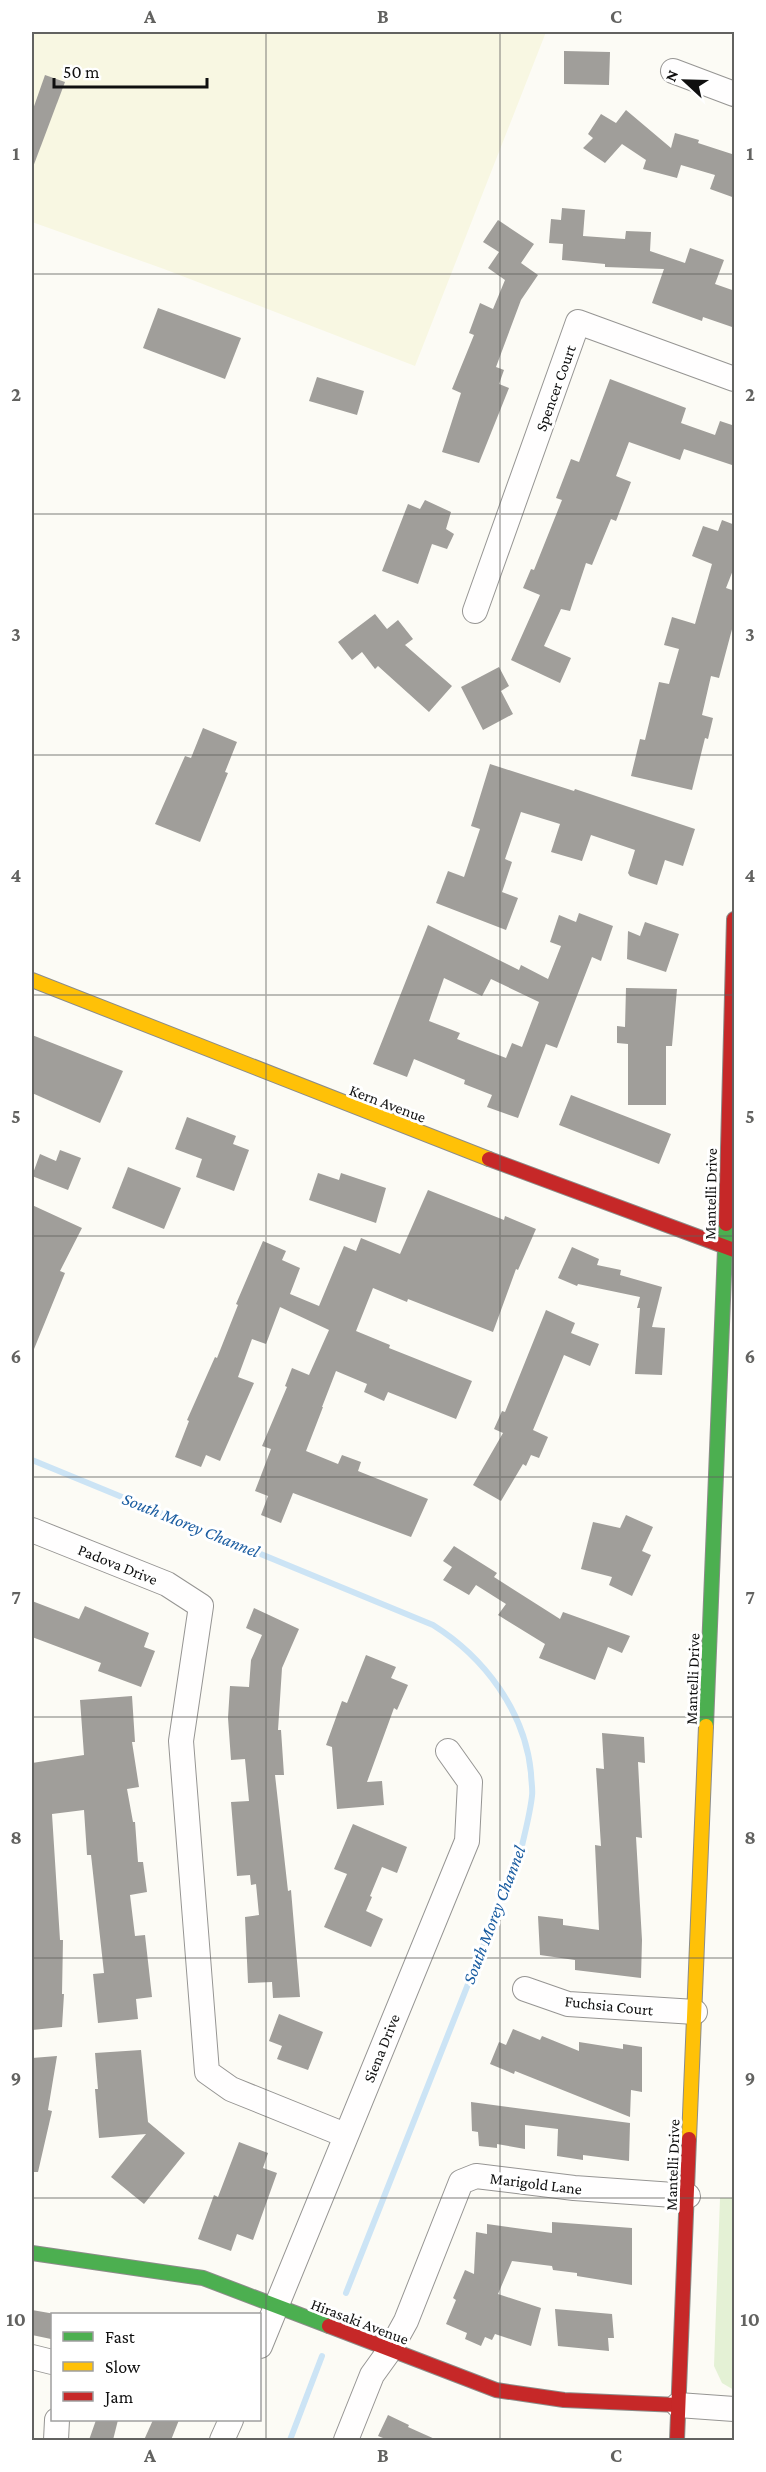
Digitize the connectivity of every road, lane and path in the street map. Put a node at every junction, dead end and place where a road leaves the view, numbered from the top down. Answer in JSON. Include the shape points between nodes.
{"nodes":[{"id":1,"x":673,"y":71,"type":"dead end"},
{"id":2,"x":735,"y":94,"type":"edge"},
{"id":3,"x":735,"y":379,"type":"edge"},
{"id":4,"x":475,"y":611,"type":"dead end"},
{"id":5,"x":735,"y":919,"type":"edge"},
{"id":6,"x":32,"y":980,"type":"edge"},
{"id":7,"x":730,"y":1248,"type":"edge"},
{"id":8,"x":726,"y":1442,"type":"edge"},
{"id":9,"x":32,"y":1530,"type":"edge"},
{"id":10,"x":448,"y":1751,"type":"dead end"},
{"id":11,"x":525,"y":1989,"type":"dead end"},
{"id":12,"x":695,"y":2012,"type":"junction"},
{"id":13,"x":345,"y":2135,"type":"junction"},
{"id":14,"x":688,"y":2196,"type":"junction"},
{"id":15,"x":32,"y":2253,"type":"edge"},
{"id":16,"x":275,"y":2306,"type":"junction"},
{"id":17,"x":261,"y":2343,"type":"edge"},
{"id":18,"x":390,"y":2350,"type":"junction"},
{"id":19,"x":32,"y":2357,"type":"edge"},
{"id":20,"x":51,"y":2362,"type":"edge"},
{"id":21,"x":678,"y":2405,"type":"junction"},
{"id":22,"x":735,"y":2409,"type":"edge"},
{"id":23,"x":57,"y":2421,"type":"edge"},
{"id":24,"x":231,"y":2421,"type":"edge"},
{"id":25,"x":56,"y":2440,"type":"edge"},
{"id":26,"x":222,"y":2440,"type":"edge"},
{"id":27,"x":346,"y":2440,"type":"edge"},
{"id":28,"x":677,"y":2440,"type":"edge"}],
"edges":[{"from":1,"to":2,"type":"street"},
{"from":3,"to":4,"type":"street","name":"Spencer Court","via":[[578,322]]},
{"from":5,"to":7,"type":"street","name":"Mantelli Drive"},
{"from":6,"to":7,"type":"street","name":"Kern Avenue","via":[[428,1136]]},
{"from":7,"to":8,"type":"street","name":"Mantelli Drive"},
{"from":8,"to":12,"type":"street","name":"Mantelli Drive"},
{"from":9,"to":13,"type":"street","name":"Padova Drive","via":[[167,1584],[201,1606],[181,1741],[207,2072],[231,2089]]},
{"from":10,"to":13,"type":"street","name":"Siena Drive","via":[[470,1782],[466,1841]]},
{"from":11,"to":12,"type":"street","name":"Fuchsia Court","via":[[568,2004]]},
{"from":12,"to":14,"type":"street","name":"Mantelli Drive"},
{"from":13,"to":16,"type":"street","name":"Siena Drive"},
{"from":14,"to":18,"type":"street","name":"Marigold Lane","via":[[476,2176],[461,2182],[406,2321]]},
{"from":14,"to":21,"type":"street","name":"Mantelli Drive"},
{"from":15,"to":16,"type":"street","name":"Hirasaki Avenue","via":[[203,2278]]},
{"from":16,"to":17,"type":"street","name":"Siena Drive"},
{"from":16,"to":18,"type":"street","name":"Hirasaki Avenue"},
{"from":18,"to":21,"type":"street","name":"Hirasaki Avenue","via":[[496,2390],[530,2397]]},
{"from":18,"to":27,"type":"street","name":"Marigold Lane","via":[[370,2378]]},
{"from":19,"to":20,"type":"street"},
{"from":21,"to":22,"type":"street"},
{"from":21,"to":28,"type":"street","name":"Mantelli Drive"},
{"from":23,"to":25,"type":"street"},
{"from":24,"to":26,"type":"street"}]}
